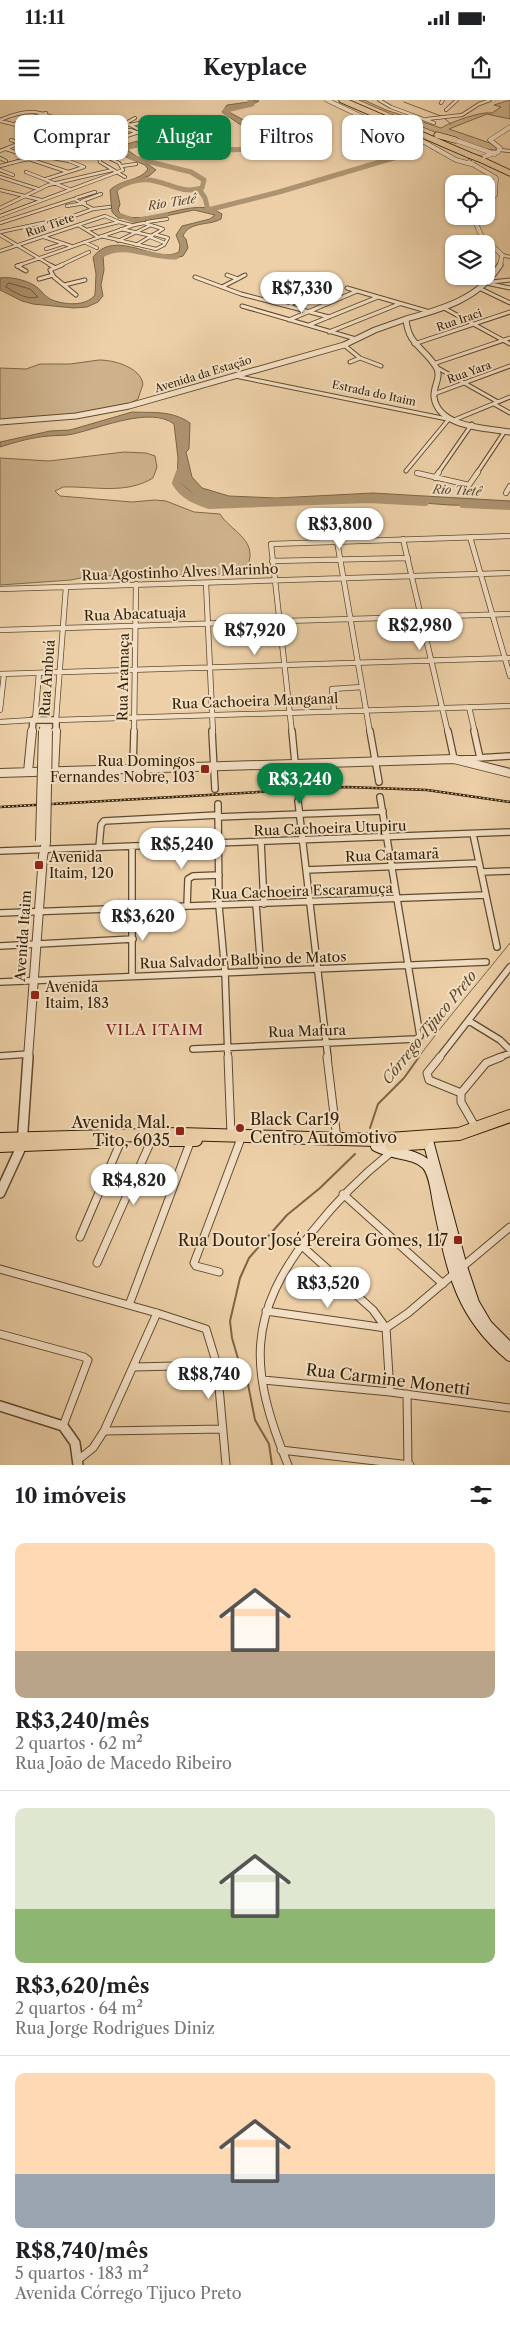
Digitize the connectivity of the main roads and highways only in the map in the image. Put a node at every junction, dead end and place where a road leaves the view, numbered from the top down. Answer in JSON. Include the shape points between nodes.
{"nodes":[{"id":1,"x":342,"y":100,"type":"edge"},
{"id":2,"x":353,"y":100,"type":"edge"},
{"id":3,"x":423,"y":135,"type":"edge"},
{"id":4,"x":452,"y":143,"type":"junction"},
{"id":5,"x":510,"y":168,"type":"edge"},
{"id":6,"x":510,"y":174,"type":"edge"},
{"id":7,"x":510,"y":1116,"type":"edge"},
{"id":8,"x":235,"y":1138,"type":"junction"},
{"id":9,"x":0,"y":1139,"type":"edge"},
{"id":10,"x":22,"y":1142,"type":"junction"},
{"id":11,"x":428,"y":1143,"type":"junction"},
{"id":12,"x":0,"y":1146,"type":"edge"},
{"id":13,"x":376,"y":1146,"type":"junction"},
{"id":14,"x":420,"y":1160,"type":"junction"},
{"id":15,"x":459,"y":1270,"type":"junction"},
{"id":16,"x":510,"y":1348,"type":"edge"},
{"id":17,"x":510,"y":1356,"type":"edge"}],
"edges":[{"from":1,"to":4,"type":"highway"},
{"from":2,"to":4,"type":"highway"},
{"from":3,"to":4,"type":"highway"},
{"from":4,"to":5,"type":"highway","via":[[477,154],[488,154]]},
{"from":4,"to":6,"type":"highway","bridge":true,"via":[[468,160],[482,160]]},
{"from":7,"to":11,"type":"main road"},
{"from":8,"to":10,"type":"main road"},
{"from":8,"to":10,"type":"main road","via":[[180,1134]]},
{"from":8,"to":11,"type":"main road"},
{"from":8,"to":13,"type":"main road"},
{"from":9,"to":10,"type":"main road"},
{"from":10,"to":12,"type":"main road"},
{"from":11,"to":13,"type":"main road"},
{"from":11,"to":14,"type":"main road","via":[[426,1155]]},
{"from":11,"to":15,"type":"main road"},
{"from":13,"to":14,"type":"main road","via":[[389,1154]]},
{"from":14,"to":15,"type":"main road","via":[[430,1169]]},
{"from":15,"to":16,"type":"main road","via":[[481,1317]]},
{"from":15,"to":17,"type":"main road","via":[[474,1319]]}]}
